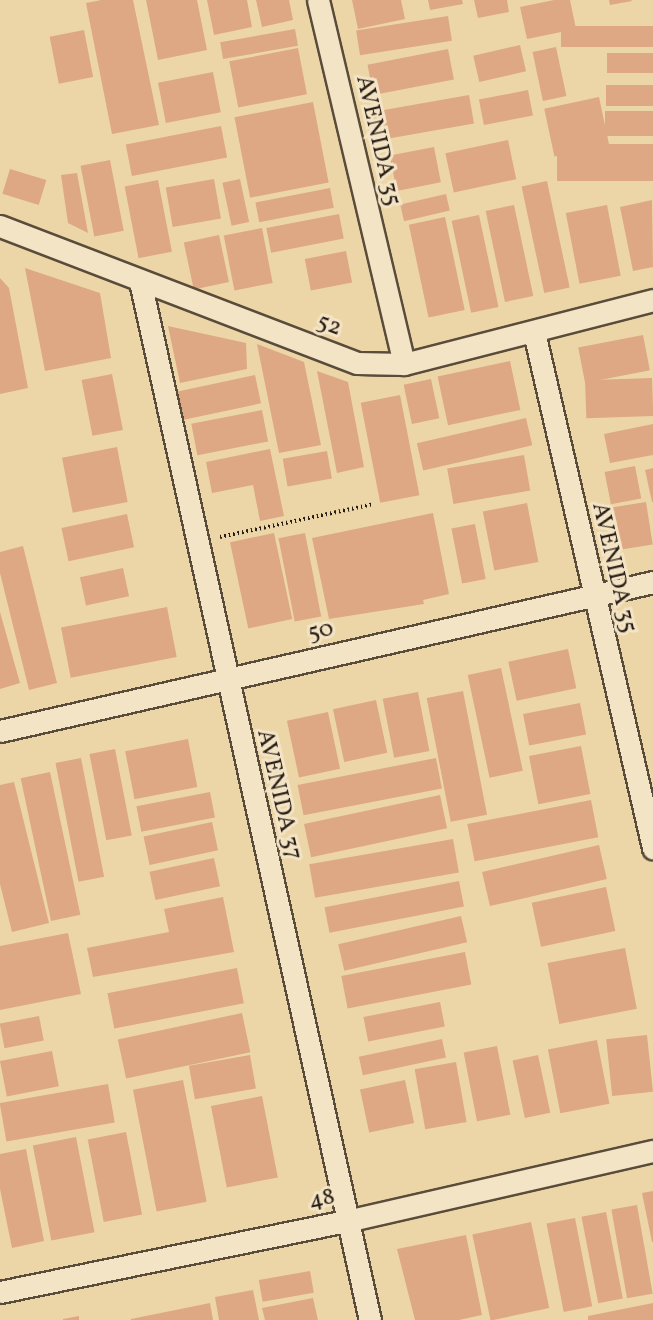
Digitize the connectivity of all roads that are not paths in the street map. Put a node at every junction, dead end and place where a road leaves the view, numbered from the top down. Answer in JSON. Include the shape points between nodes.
{"nodes":[{"id":1,"x":318,"y":0,"type":"edge"},
{"id":2,"x":0,"y":226,"type":"edge"},
{"id":3,"x":140,"y":281,"type":"junction"},
{"id":4,"x":653,"y":300,"type":"edge"},
{"id":5,"x":534,"y":332,"type":"junction"},
{"id":6,"x":404,"y":364,"type":"junction"},
{"id":7,"x":653,"y":582,"type":"edge"},
{"id":8,"x":592,"y":596,"type":"junction"},
{"id":9,"x":226,"y":679,"type":"junction"},
{"id":10,"x":0,"y":731,"type":"edge"},
{"id":11,"x":653,"y":848,"type":"edge"},
{"id":12,"x":653,"y":1151,"type":"edge"},
{"id":13,"x":347,"y":1221,"type":"junction"},
{"id":14,"x":0,"y":1293,"type":"edge"},
{"id":15,"x":370,"y":1320,"type":"edge"}],
"edges":[{"from":1,"to":6,"type":"street","name":"AVENIDA 35"},
{"from":2,"to":3,"type":"street","name":"52"},
{"from":3,"to":6,"type":"street","name":"52","via":[[357,363]]},
{"from":3,"to":9,"type":"street","name":"AVENIDA 37"},
{"from":4,"to":5,"type":"street","name":"52"},
{"from":5,"to":6,"type":"street","name":"52"},
{"from":5,"to":8,"type":"street","name":"AVENIDA 35"},
{"from":7,"to":8,"type":"street","name":"50"},
{"from":8,"to":9,"type":"street","name":"50"},
{"from":8,"to":11,"type":"street","name":"AVENIDA 35"},
{"from":9,"to":10,"type":"street","name":"50"},
{"from":9,"to":13,"type":"street","name":"AVENIDA 37"},
{"from":12,"to":13,"type":"street","name":"48"},
{"from":13,"to":14,"type":"street","name":"48"},
{"from":13,"to":15,"type":"street","name":"AVENIDA 37"}]}
